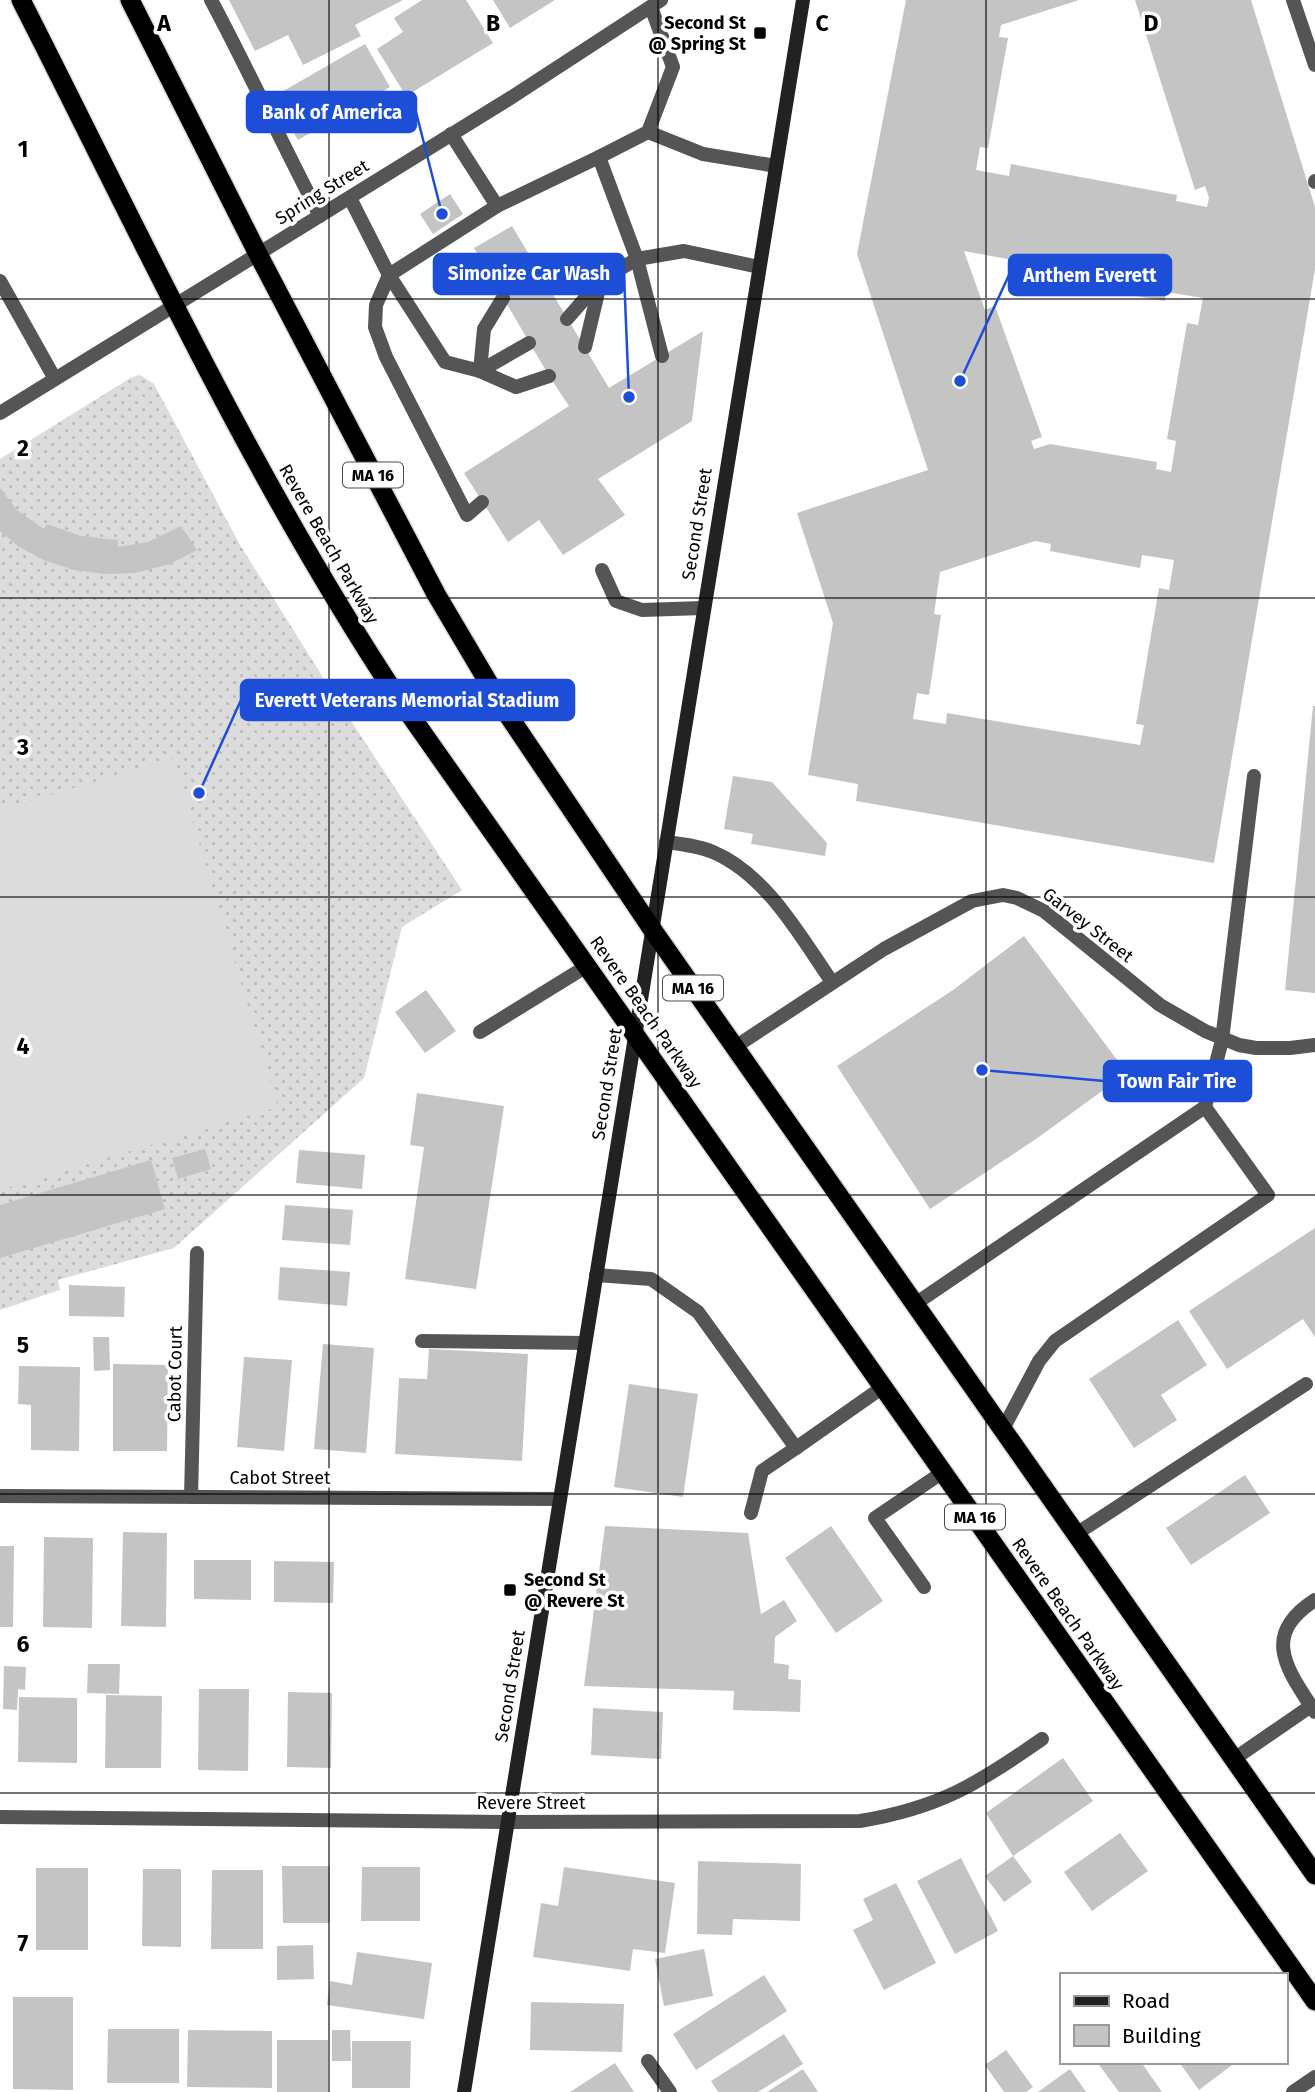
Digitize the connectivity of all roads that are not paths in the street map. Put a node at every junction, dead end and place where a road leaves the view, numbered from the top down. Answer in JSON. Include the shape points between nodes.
{"nodes":[{"id":1,"x":21,"y":0,"type":"edge"},
{"id":2,"x":130,"y":0,"type":"edge"},
{"id":3,"x":211,"y":0,"type":"edge"},
{"id":4,"x":803,"y":0,"type":"edge"},
{"id":5,"x":1293,"y":0,"type":"edge"},
{"id":6,"x":656,"y":3,"type":"edge"},
{"id":7,"x":1315,"y":65,"type":"edge"},
{"id":8,"x":648,"y":132,"type":"junction"},
{"id":9,"x":451,"y":134,"type":"junction"},
{"id":10,"x":599,"y":157,"type":"junction"},
{"id":11,"x":776,"y":166,"type":"junction"},
{"id":12,"x":350,"y":198,"type":"junction"},
{"id":13,"x":497,"y":205,"type":"junction"},
{"id":14,"x":320,"y":216,"type":"junction"},
{"id":15,"x":258,"y":254,"type":"junction"},
{"id":16,"x":637,"y":259,"type":"junction"},
{"id":17,"x":759,"y":267,"type":"junction"},
{"id":18,"x":389,"y":275,"type":"junction"},
{"id":19,"x":542,"y":276,"type":"dead end"},
{"id":20,"x":601,"y":280,"type":"junction"},
{"id":21,"x":0,"y":281,"type":"edge"},
{"id":22,"x":503,"y":298,"type":"dead end"},
{"id":23,"x":176,"y":304,"type":"junction"},
{"id":24,"x":567,"y":318,"type":"dead end"},
{"id":25,"x":529,"y":343,"type":"dead end"},
{"id":26,"x":585,"y":346,"type":"dead end"},
{"id":27,"x":662,"y":356,"type":"dead end"},
{"id":28,"x":480,"y":371,"type":"junction"},
{"id":29,"x":549,"y":376,"type":"dead end"},
{"id":30,"x":55,"y":379,"type":"junction"},
{"id":31,"x":0,"y":413,"type":"edge"},
{"id":32,"x":482,"y":502,"type":"dead end"},
{"id":33,"x":602,"y":570,"type":"dead end"},
{"id":34,"x":703,"y":608,"type":"junction"},
{"id":35,"x":1254,"y":776,"type":"dead end"},
{"id":36,"x":666,"y":842,"type":"junction"},
{"id":37,"x":652,"y":929,"type":"junction"},
{"id":38,"x":587,"y":966,"type":"junction"},
{"id":39,"x":832,"y":982,"type":"junction"},
{"id":40,"x":480,"y":1032,"type":"dead end"},
{"id":41,"x":635,"y":1034,"type":"junction"},
{"id":42,"x":1222,"y":1040,"type":"junction"},
{"id":43,"x":1315,"y":1045,"type":"edge"},
{"id":44,"x":735,"y":1047,"type":"junction"},
{"id":45,"x":1205,"y":1107,"type":"junction"},
{"id":46,"x":197,"y":1253,"type":"dead end"},
{"id":47,"x":596,"y":1275,"type":"junction"},
{"id":48,"x":915,"y":1304,"type":"junction"},
{"id":49,"x":422,"y":1341,"type":"dead end"},
{"id":50,"x":585,"y":1343,"type":"junction"},
{"id":51,"x":1306,"y":1384,"type":"dead end"},
{"id":52,"x":883,"y":1387,"type":"junction"},
{"id":53,"x":1003,"y":1429,"type":"junction"},
{"id":54,"x":796,"y":1448,"type":"junction"},
{"id":55,"x":943,"y":1472,"type":"junction"},
{"id":56,"x":0,"y":1496,"type":"edge"},
{"id":57,"x":191,"y":1497,"type":"junction"},
{"id":58,"x":560,"y":1499,"type":"junction"},
{"id":59,"x":751,"y":1513,"type":"dead end"},
{"id":60,"x":1076,"y":1534,"type":"junction"},
{"id":61,"x":924,"y":1587,"type":"dead end"},
{"id":62,"x":1315,"y":1600,"type":"edge"},
{"id":63,"x":1313,"y":1709,"type":"edge"},
{"id":64,"x":1042,"y":1739,"type":"dead end"},
{"id":65,"x":1234,"y":1759,"type":"junction"},
{"id":66,"x":0,"y":1817,"type":"edge"},
{"id":67,"x":507,"y":1822,"type":"junction"},
{"id":68,"x":1315,"y":1875,"type":"edge"},
{"id":69,"x":1315,"y":2001,"type":"edge"},
{"id":70,"x":648,"y":2061,"type":"dead end"},
{"id":71,"x":1315,"y":2077,"type":"edge"},
{"id":72,"x":464,"y":2092,"type":"edge"},
{"id":73,"x":670,"y":2092,"type":"edge"},
{"id":74,"x":1293,"y":2092,"type":"edge"}],
"edges":[{"from":1,"to":23,"type":"highway","name":"Revere Beach Parkway","number":"MA 16"},
{"from":2,"to":15,"type":"highway","number":"MA 16"},
{"from":3,"to":14,"type":"street"},
{"from":4,"to":11,"type":"main road","name":"Second Street"},
{"from":5,"to":7,"type":"street"},
{"from":6,"to":8,"type":"street","via":[[673,67]]},
{"from":6,"to":9,"type":"street","name":"Spring Street"},
{"from":8,"to":10,"type":"street"},
{"from":8,"to":11,"type":"street","via":[[703,154]]},
{"from":9,"to":12,"type":"street","name":"Spring Street"},
{"from":9,"to":13,"type":"street"},
{"from":10,"to":13,"type":"street"},
{"from":10,"to":16,"type":"street"},
{"from":11,"to":17,"type":"main road","name":"Second Street"},
{"from":12,"to":14,"type":"street","name":"Spring Street"},
{"from":12,"to":18,"type":"street"},
{"from":13,"to":18,"type":"street"},
{"from":14,"to":15,"type":"street","name":"Spring Street"},
{"from":15,"to":23,"type":"street","name":"Spring Street"},
{"from":15,"to":37,"type":"highway","number":"MA 16","via":[[448,615],[543,770]]},
{"from":16,"to":17,"type":"street","via":[[684,251]]},
{"from":16,"to":20,"type":"street"},
{"from":16,"to":27,"type":"street"},
{"from":17,"to":34,"type":"main road","name":"Second Street"},
{"from":18,"to":28,"type":"street","via":[[445,362]]},
{"from":18,"to":32,"type":"street","via":[[376,305],[375,327],[386,357],[467,515]]},
{"from":19,"to":20,"type":"street"},
{"from":20,"to":24,"type":"street"},
{"from":20,"to":26,"type":"street"},
{"from":21,"to":30,"type":"street"},
{"from":22,"to":28,"type":"street","via":[[484,329]]},
{"from":23,"to":30,"type":"street","name":"Spring Street"},
{"from":23,"to":38,"type":"highway","name":"Revere Beach Parkway","number":"MA 16","via":[[275,497],[348,620]]},
{"from":25,"to":28,"type":"street"},
{"from":28,"to":29,"type":"street","via":[[516,387]]},
{"from":30,"to":31,"type":"street","name":"Spring Street"},
{"from":33,"to":34,"type":"street","via":[[616,601],[642,610]]},
{"from":34,"to":36,"type":"main road","name":"Second Street"},
{"from":35,"to":42,"type":"street"},
{"from":36,"to":37,"type":"main road","name":"Second Street"},
{"from":36,"to":39,"type":"street","via":[[702,847],[730,860],[777,905]]},
{"from":37,"to":41,"type":"main road","name":"Second Street"},
{"from":37,"to":44,"type":"highway","number":"MA 16"},
{"from":38,"to":40,"type":"street"},
{"from":38,"to":41,"type":"highway","name":"Revere Beach Parkway","number":"MA 16"},
{"from":39,"to":42,"type":"street","name":"Garvey Street","via":[[972,901],[1003,895],[1038,907],[1160,1005]]},
{"from":39,"to":44,"type":"street","name":"Garvey Street"},
{"from":41,"to":47,"type":"main road","name":"Second Street"},
{"from":41,"to":52,"type":"highway","name":"Revere Beach Parkway","number":"MA 16"},
{"from":42,"to":43,"type":"street","name":"Garvey Street","via":[[1264,1048]]},
{"from":42,"to":45,"type":"street"},
{"from":44,"to":48,"type":"highway","number":"MA 16"},
{"from":45,"to":48,"type":"street"},
{"from":45,"to":53,"type":"street","via":[[1268,1195],[1055,1341],[1039,1361]]},
{"from":46,"to":57,"type":"street","name":"Cabot Court"},
{"from":47,"to":50,"type":"main road","name":"Second Street"},
{"from":47,"to":54,"type":"street","via":[[651,1279],[698,1312]]},
{"from":48,"to":53,"type":"highway","number":"MA 16"},
{"from":49,"to":50,"type":"street"},
{"from":50,"to":58,"type":"main road","name":"Second Street"},
{"from":51,"to":60,"type":"street"},
{"from":52,"to":54,"type":"street"},
{"from":52,"to":55,"type":"highway","name":"Revere Beach Parkway","number":"MA 16"},
{"from":53,"to":60,"type":"highway","number":"MA 16"},
{"from":54,"to":59,"type":"street","via":[[762,1471]]},
{"from":55,"to":61,"type":"street","via":[[875,1518]]},
{"from":55,"to":69,"type":"highway","name":"Revere Beach Parkway","number":"MA 16"},
{"from":56,"to":57,"type":"street","name":"Cabot Street"},
{"from":57,"to":58,"type":"street","name":"Cabot Street"},
{"from":58,"to":67,"type":"main road","name":"Second Street"},
{"from":60,"to":65,"type":"highway","number":"MA 16"},
{"from":62,"to":63,"type":"street","via":[[1295,1614],[1283,1635],[1293,1679]]},
{"from":63,"to":65,"type":"street"},
{"from":64,"to":67,"type":"street","name":"Revere Street","via":[[995,1772],[946,1798],[860,1821]]},
{"from":65,"to":68,"type":"highway","number":"MA 16"},
{"from":66,"to":67,"type":"street","name":"Revere Street"},
{"from":67,"to":72,"type":"main road","name":"Second Street"},
{"from":70,"to":73,"type":"street"},
{"from":71,"to":74,"type":"street"}]}
